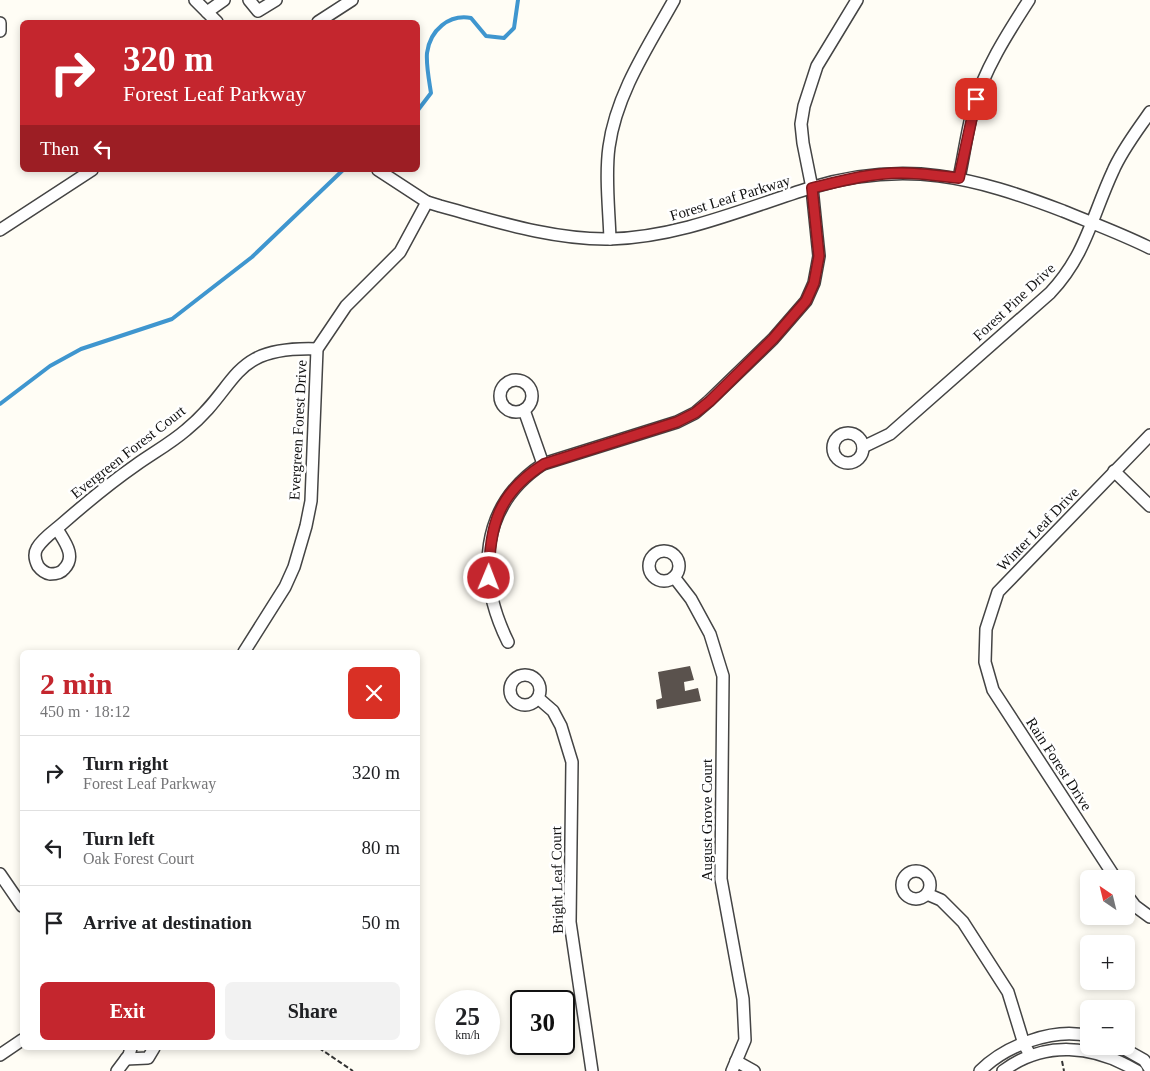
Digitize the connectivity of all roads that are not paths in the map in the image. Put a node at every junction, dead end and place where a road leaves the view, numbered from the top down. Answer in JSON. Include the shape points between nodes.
{"nodes":[{"id":1,"x":195,"y":0,"type":"edge"},
{"id":2,"x":224,"y":0,"type":"edge"},
{"id":3,"x":249,"y":0,"type":"edge"},
{"id":4,"x":276,"y":0,"type":"edge"},
{"id":5,"x":352,"y":0,"type":"edge"},
{"id":6,"x":674,"y":0,"type":"edge"},
{"id":7,"x":857,"y":0,"type":"edge"},
{"id":8,"x":1029,"y":0,"type":"edge"},
{"id":9,"x":207,"y":12,"type":"junction"},
{"id":10,"x":215,"y":20,"type":"edge"},
{"id":11,"x":321,"y":20,"type":"edge"},
{"id":12,"x":0,"y":23,"type":"edge"},
{"id":13,"x":0,"y":31,"type":"edge"},
{"id":14,"x":1150,"y":112,"type":"edge"},
{"id":15,"x":89,"y":172,"type":"edge"},
{"id":16,"x":381,"y":172,"type":"edge"},
{"id":17,"x":959,"y":178,"type":"junction"},
{"id":18,"x":812,"y":188,"type":"junction"},
{"id":19,"x":427,"y":202,"type":"junction"},
{"id":20,"x":1092,"y":223,"type":"junction"},
{"id":21,"x":0,"y":230,"type":"edge"},
{"id":22,"x":610,"y":239,"type":"junction"},
{"id":23,"x":1150,"y":248,"type":"edge"},
{"id":24,"x":317,"y":349,"type":"junction"},
{"id":25,"x":524,"y":410,"type":"dead end"},
{"id":26,"x":1150,"y":435,"type":"edge"},
{"id":27,"x":863,"y":448,"type":"dead end"},
{"id":28,"x":544,"y":464,"type":"junction"},
{"id":29,"x":1114,"y":471,"type":"junction"},
{"id":30,"x":1150,"y":506,"type":"edge"},
{"id":31,"x":57,"y":529,"type":"dead end"},
{"id":32,"x":674,"y":577,"type":"dead end"},
{"id":33,"x":508,"y":642,"type":"dead end"},
{"id":34,"x":245,"y":650,"type":"edge"},
{"id":35,"x":985,"y":662,"type":"joint"},
{"id":36,"x":538,"y":698,"type":"dead end"},
{"id":37,"x":1110,"y":870,"type":"edge"},
{"id":38,"x":0,"y":874,"type":"edge"},
{"id":39,"x":927,"y":894,"type":"dead end"},
{"id":40,"x":20,"y":903,"type":"edge"},
{"id":41,"x":1135,"y":907,"type":"edge"},
{"id":42,"x":1150,"y":917,"type":"edge"},
{"id":43,"x":1080,"y":1035,"type":"edge"},
{"id":44,"x":20,"y":1041,"type":"edge"},
{"id":45,"x":1024,"y":1044,"type":"junction"},
{"id":46,"x":130,"y":1050,"type":"edge"},
{"id":47,"x":153,"y":1050,"type":"edge"},
{"id":48,"x":0,"y":1055,"type":"edge"},
{"id":49,"x":1030,"y":1055,"type":"junction"},
{"id":50,"x":1135,"y":1055,"type":"edge"},
{"id":51,"x":126,"y":1059,"type":"junction"},
{"id":52,"x":734,"y":1066,"type":"edge"},
{"id":53,"x":1150,"y":1069,"type":"edge"},
{"id":54,"x":117,"y":1071,"type":"edge"},
{"id":55,"x":592,"y":1071,"type":"edge"},
{"id":56,"x":754,"y":1071,"type":"edge"},
{"id":57,"x":980,"y":1071,"type":"edge"},
{"id":58,"x":1003,"y":1071,"type":"edge"},
{"id":59,"x":1137,"y":1071,"type":"edge"}],
"edges":[{"from":1,"to":9,"type":"street"},
{"from":2,"to":9,"type":"street"},
{"from":3,"to":4,"type":"street","via":[[258,11]]},
{"from":5,"to":11,"type":"street"},
{"from":6,"to":22,"type":"street","via":[[621,102],[609,146]]},
{"from":7,"to":18,"type":"street","via":[[817,66],[804,106],[801,124]]},
{"from":8,"to":17,"type":"street","via":[[997,52],[980,88]]},
{"from":9,"to":10,"type":"street"},
{"from":12,"to":13,"type":"street"},
{"from":14,"to":20,"type":"street","name":"Forest Pine Drive","via":[[1113,170]]},
{"from":15,"to":21,"type":"street"},
{"from":16,"to":19,"type":"street","name":"Forest Leaf Parkway"},
{"from":17,"to":18,"type":"street","name":"Forest Leaf Parkway","via":[[883,174]]},
{"from":17,"to":20,"type":"street","name":"Forest Leaf Parkway","via":[[1009,190]]},
{"from":18,"to":22,"type":"street","name":"Forest Leaf Parkway","via":[[666,234]]},
{"from":18,"to":28,"type":"street","via":[[819,256],[817,271],[806,301],[773,339],[695,413],[677,422]]},
{"from":19,"to":22,"type":"street","name":"Forest Leaf Parkway","via":[[530,229],[580,238]]},
{"from":19,"to":24,"type":"street","name":"Evergreen Forest Drive","via":[[400,252],[346,306]]},
{"from":20,"to":23,"type":"street","name":"Forest Leaf Parkway"},
{"from":20,"to":27,"type":"street","name":"Forest Pine Drive","via":[[1079,255],[1050,293],[890,434]]},
{"from":24,"to":31,"type":"street","name":"Evergreen Forest Court","via":[[280,350],[248,362],[188,429],[111,483]]},
{"from":24,"to":34,"type":"street","name":"Evergreen Forest Drive","via":[[311,501],[306,526],[285,587]]},
{"from":25,"to":28,"type":"street"},
{"from":26,"to":29,"type":"street","name":"Winter Leaf Drive"},
{"from":28,"to":33,"type":"street","via":[[526,476],[506,499],[499,509],[491,536],[489,578],[492,600]]},
{"from":29,"to":30,"type":"street"},
{"from":29,"to":35,"type":"street","name":"Winter Leaf Drive","via":[[998,592],[986,629]]},
{"from":32,"to":52,"type":"street","name":"August Grove Court","via":[[691,599],[710,634],[723,676],[721,879],[743,999],[745,1040]]},
{"from":35,"to":37,"type":"street","name":"Rain Forest Drive","via":[[993,690]]},
{"from":36,"to":55,"type":"street","name":"Bright Leaf Court","via":[[553,711],[561,726],[572,762],[570,922]]},
{"from":38,"to":40,"type":"street"},
{"from":39,"to":45,"type":"street","via":[[941,900],[964,922],[1008,992]]},
{"from":41,"to":42,"type":"street"},
{"from":43,"to":45,"type":"street","via":[[1063,1034]]},
{"from":44,"to":48,"type":"street"},
{"from":45,"to":49,"type":"street"},
{"from":45,"to":57,"type":"street"},
{"from":46,"to":51,"type":"street"},
{"from":47,"to":51,"type":"street","via":[[148,1058]]},
{"from":49,"to":58,"type":"street"},
{"from":49,"to":59,"type":"street","via":[[1051,1049],[1072,1049],[1109,1058]]},
{"from":50,"to":53,"type":"street"},
{"from":51,"to":54,"type":"street"},
{"from":52,"to":56,"type":"street"}]}
